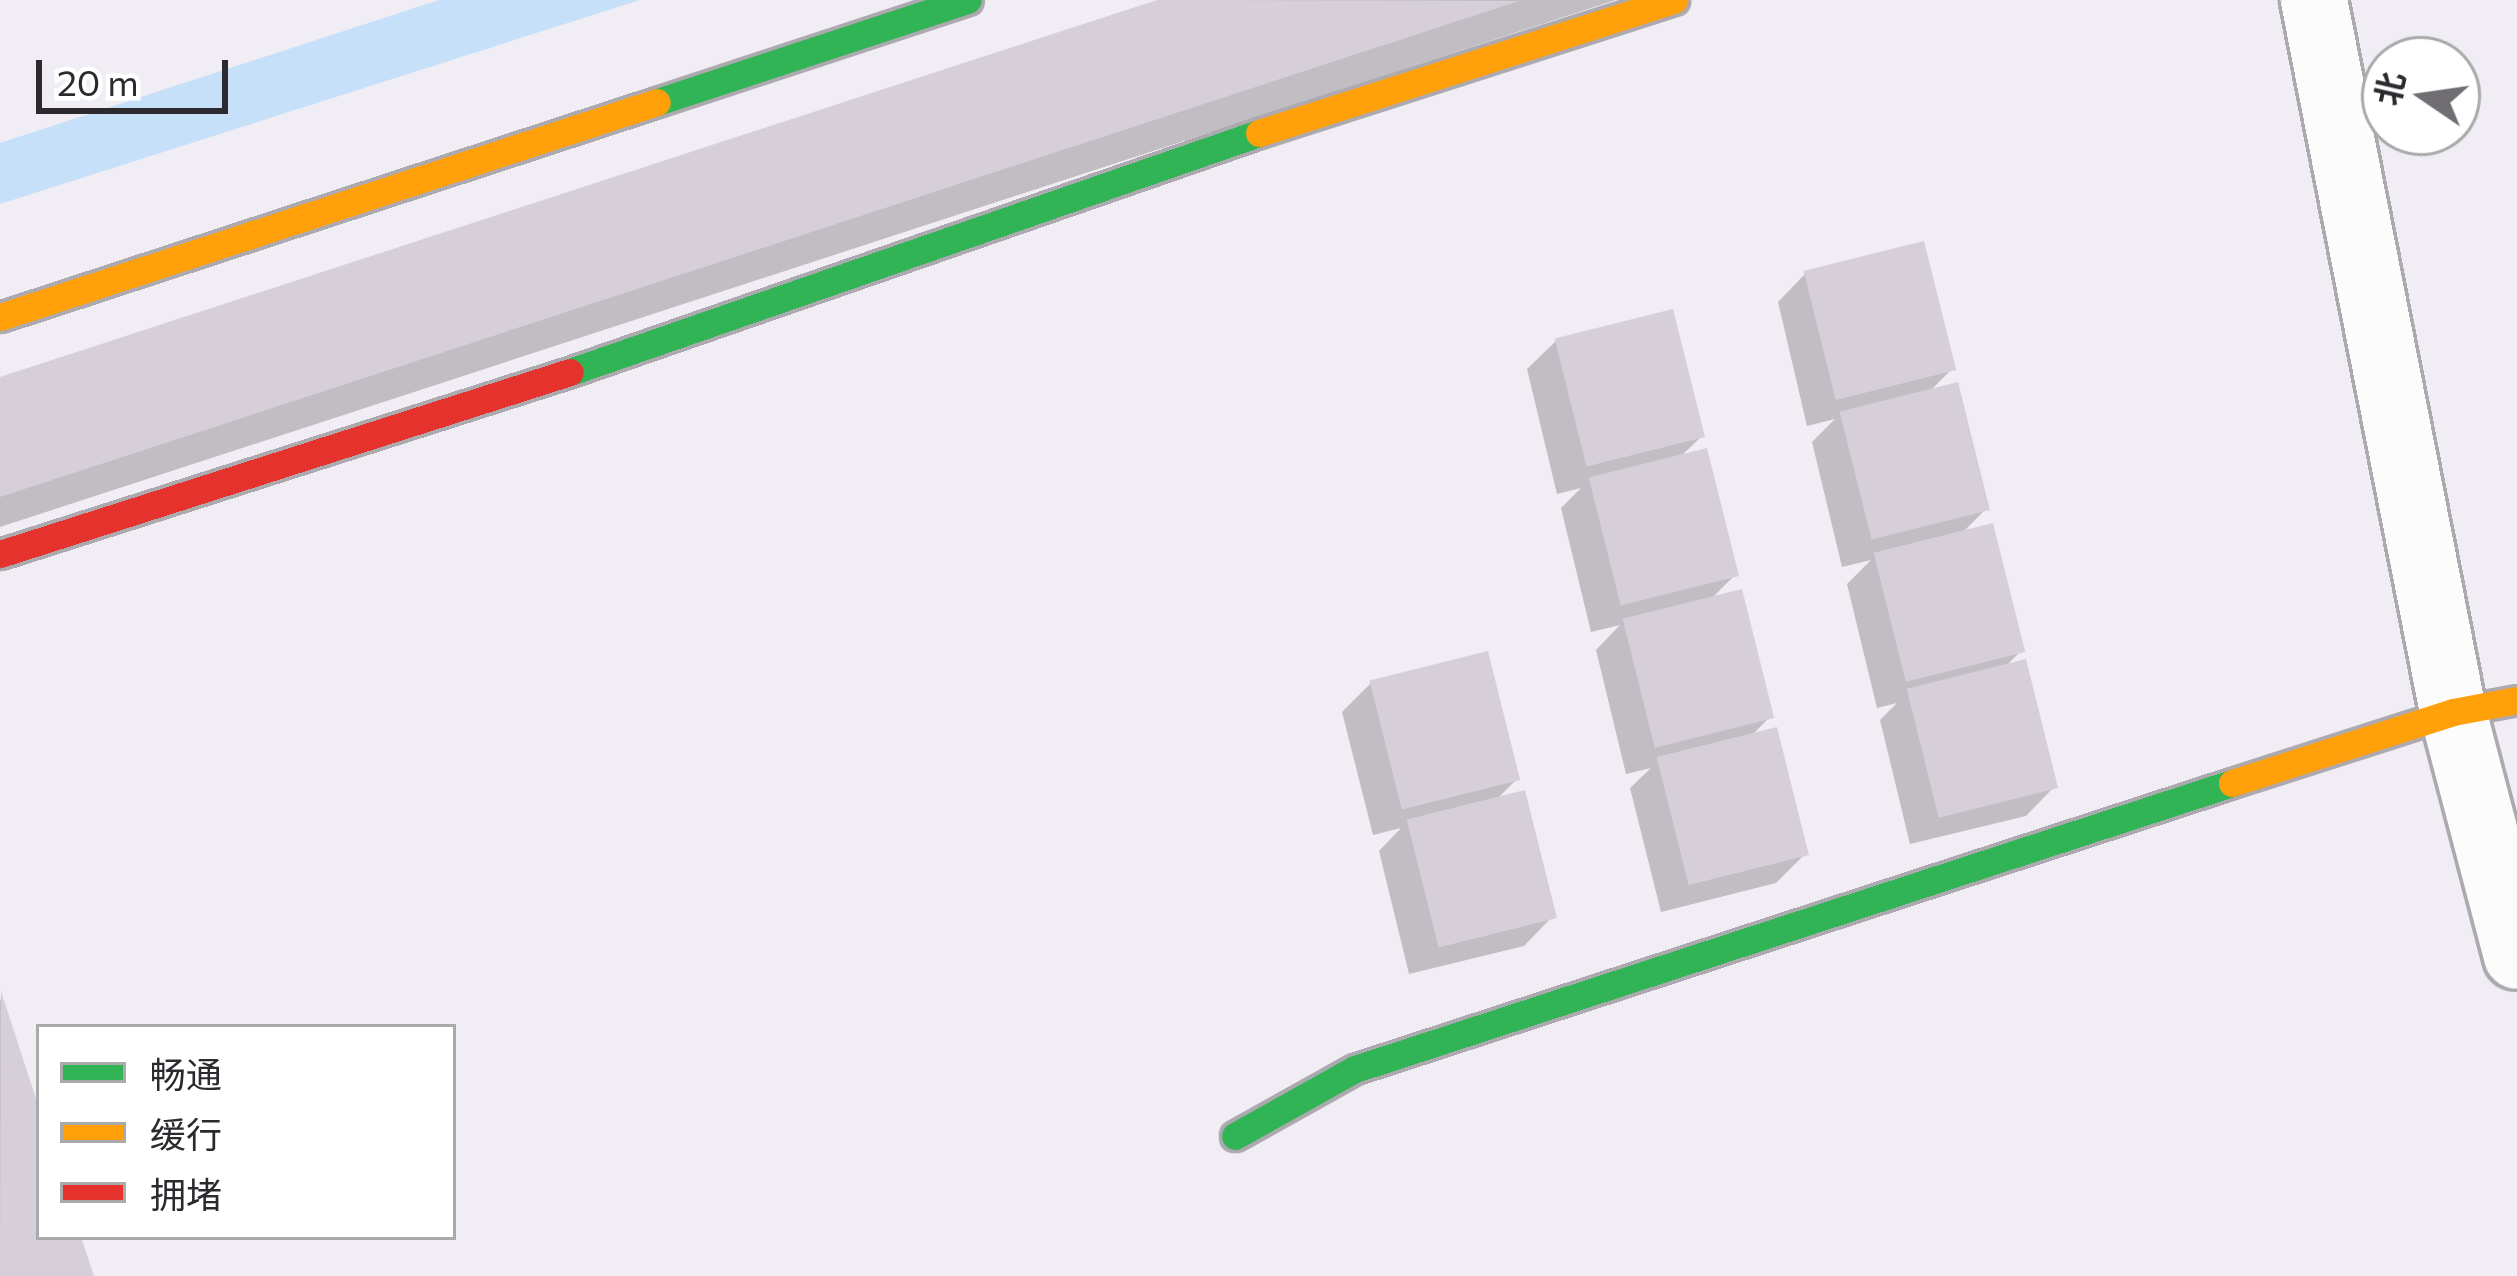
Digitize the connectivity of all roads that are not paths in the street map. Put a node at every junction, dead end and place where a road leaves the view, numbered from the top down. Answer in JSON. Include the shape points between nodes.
{"nodes":[{"id":1,"x":968,"y":0,"type":"edge"},
{"id":2,"x":1674,"y":0,"type":"edge"},
{"id":3,"x":2314,"y":0,"type":"edge"},
{"id":4,"x":0,"y":317,"type":"edge"},
{"id":5,"x":0,"y":554,"type":"edge"},
{"id":6,"x":2517,"y":700,"type":"edge"},
{"id":7,"x":2453,"y":712,"type":"junction"},
{"id":8,"x":2517,"y":956,"type":"edge"},
{"id":9,"x":1235,"y":1136,"type":"dead end"}],
"edges":[{"from":1,"to":4,"type":"street"},
{"from":2,"to":5,"type":"street","via":[[1144,170],[413,427]]},
{"from":3,"to":7,"type":"street"},
{"from":6,"to":7,"type":"street"},
{"from":7,"to":8,"type":"street"},
{"from":7,"to":9,"type":"street","via":[[1355,1069]]}]}
